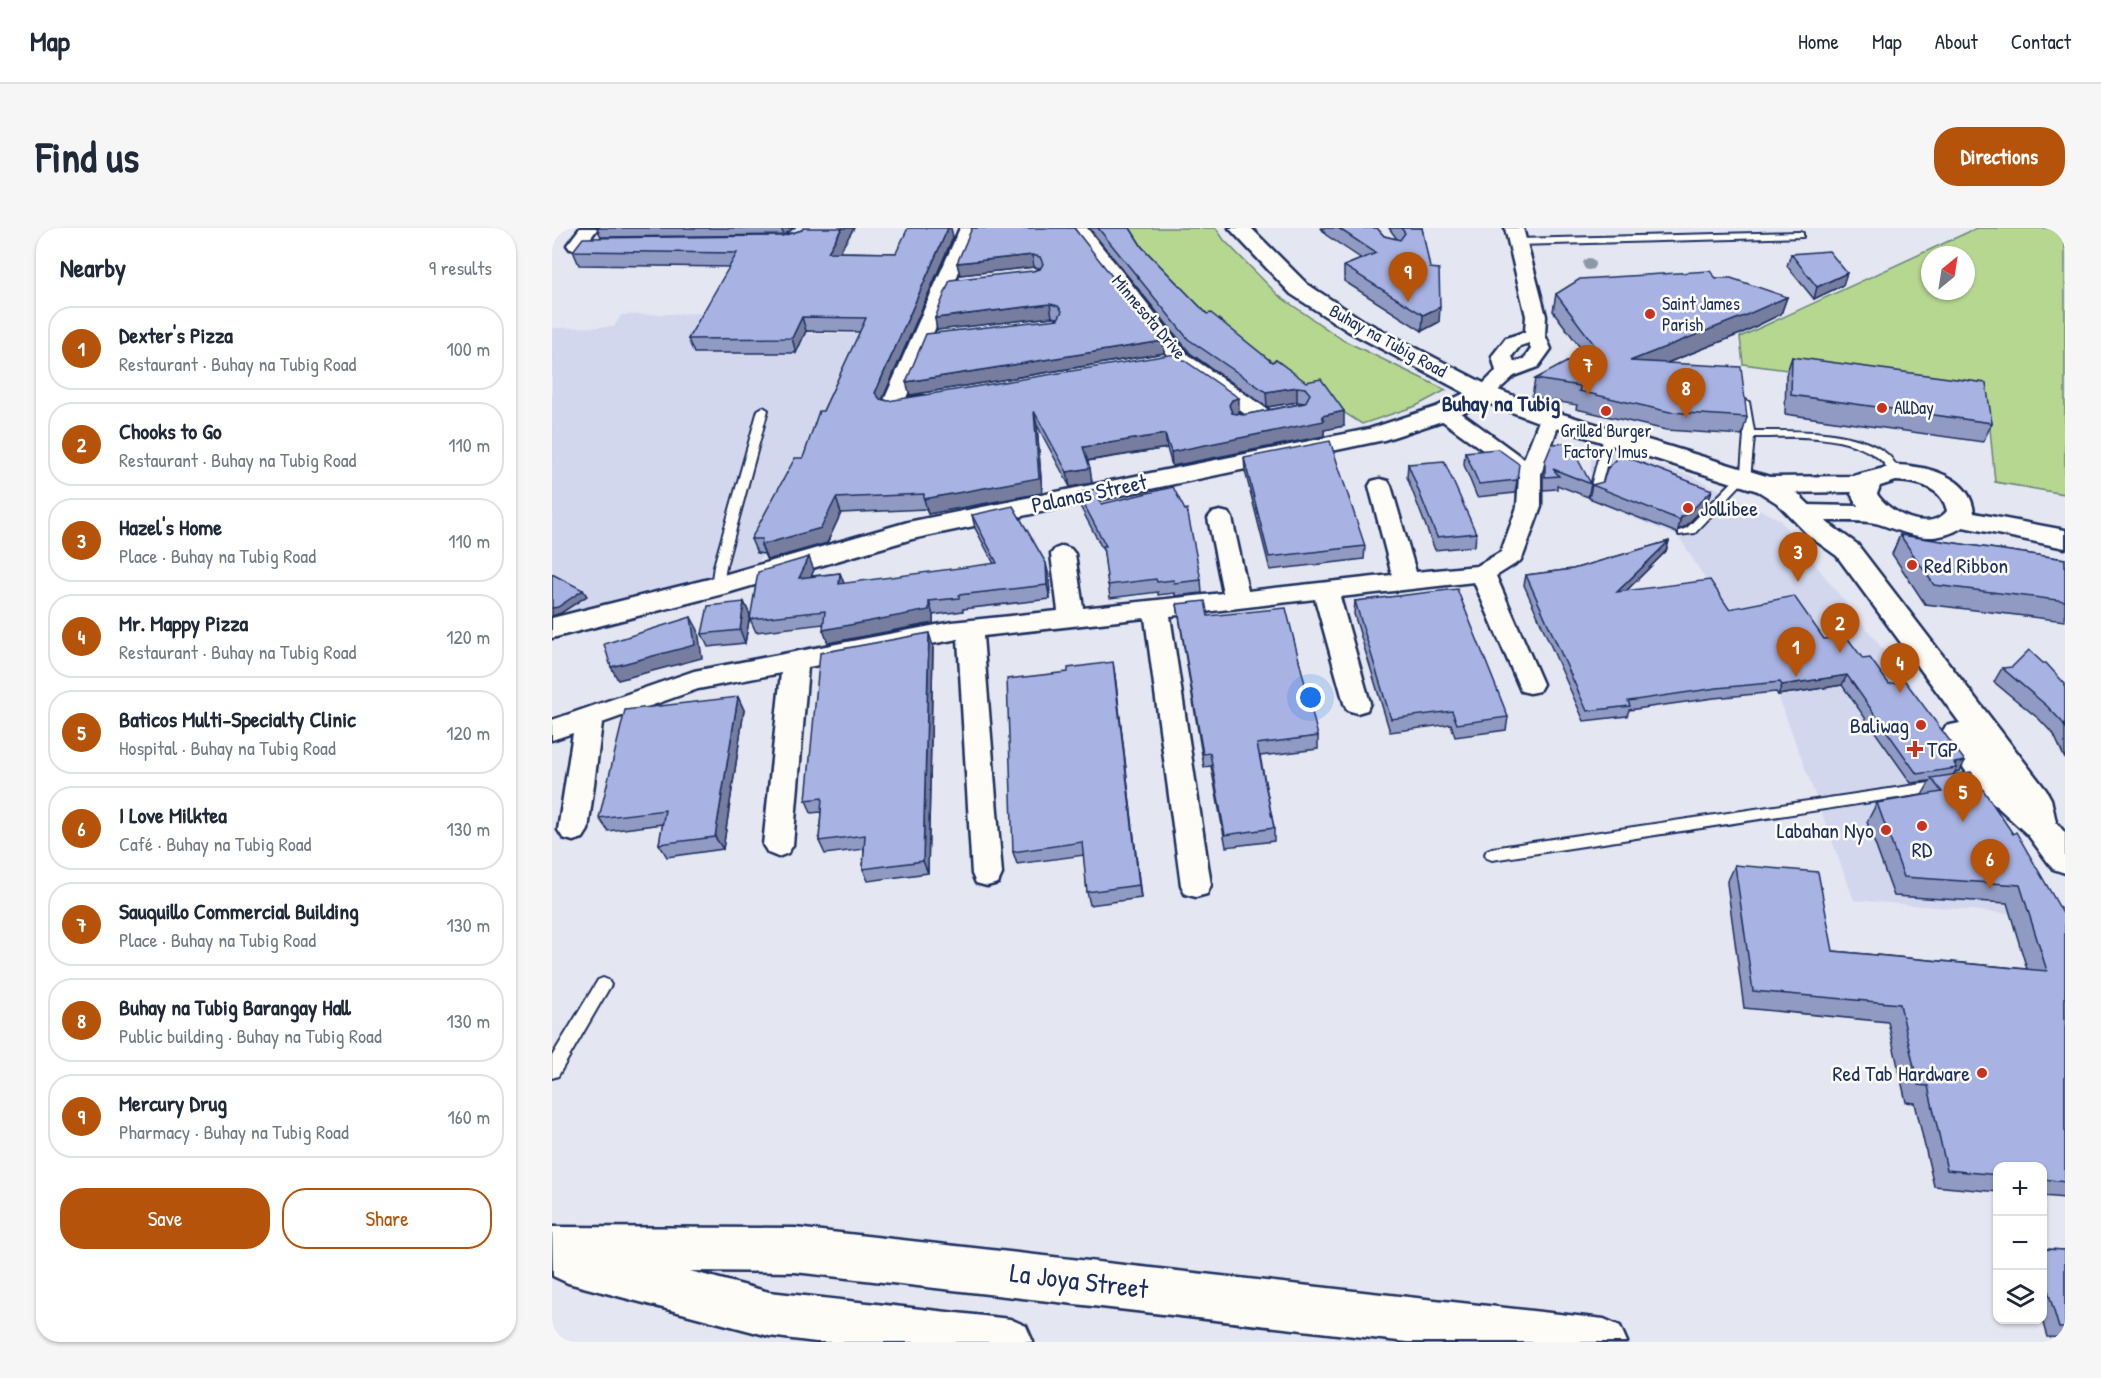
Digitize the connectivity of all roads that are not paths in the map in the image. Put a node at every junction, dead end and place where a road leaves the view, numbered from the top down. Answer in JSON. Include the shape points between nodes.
{"nodes":[{"id":1,"x":589,"y":228,"type":"edge"},
{"id":2,"x":1078,"y":228,"type":"edge"},
{"id":3,"x":1239,"y":228,"type":"edge"},
{"id":4,"x":1630,"y":228,"type":"edge"},
{"id":5,"x":1056,"y":229,"type":"edge"},
{"id":6,"x":960,"y":230,"type":"edge"},
{"id":7,"x":989,"y":230,"type":"edge"},
{"id":8,"x":1515,"y":235,"type":"edge"},
{"id":9,"x":1800,"y":236,"type":"dead end"},
{"id":10,"x":1620,"y":240,"type":"junction"},
{"id":11,"x":600,"y":245,"type":"edge"},
{"id":12,"x":966,"y":283,"type":"edge"},
{"id":13,"x":944,"y":285,"type":"junction"},
{"id":14,"x":945,"y":337,"type":"edge"},
{"id":15,"x":921,"y":340,"type":"junction"},
{"id":16,"x":1181,"y":359,"type":"junction"},
{"id":17,"x":1158,"y":363,"type":"edge"},
{"id":18,"x":1743,"y":388,"type":"edge"},
{"id":19,"x":1484,"y":393,"type":"junction"},
{"id":20,"x":938,"y":400,"type":"edge"},
{"id":21,"x":763,"y":410,"type":"dead end"},
{"id":22,"x":1285,"y":412,"type":"edge"},
{"id":23,"x":1445,"y":412,"type":"junction"},
{"id":24,"x":1550,"y":418,"type":"junction"},
{"id":25,"x":1749,"y":434,"type":"junction"},
{"id":26,"x":1609,"y":436,"type":"junction"},
{"id":27,"x":1896,"y":472,"type":"junction"},
{"id":28,"x":1530,"y":474,"type":"junction"},
{"id":29,"x":1752,"y":480,"type":"junction"},
{"id":30,"x":1868,"y":482,"type":"junction"},
{"id":31,"x":1380,"y":486,"type":"dead end"},
{"id":32,"x":1594,"y":493,"type":"edge"},
{"id":33,"x":1958,"y":508,"type":"junction"},
{"id":34,"x":1880,"y":514,"type":"junction"},
{"id":35,"x":1220,"y":518,"type":"dead end"},
{"id":36,"x":2065,"y":518,"type":"edge"},
{"id":37,"x":1812,"y":522,"type":"junction"},
{"id":38,"x":1683,"y":533,"type":"edge"},
{"id":39,"x":2065,"y":539,"type":"edge"},
{"id":40,"x":1063,"y":554,"type":"dead end"},
{"id":41,"x":1483,"y":573,"type":"junction"},
{"id":42,"x":1406,"y":580,"type":"junction"},
{"id":43,"x":717,"y":585,"type":"junction"},
{"id":44,"x":1325,"y":590,"type":"junction"},
{"id":45,"x":1237,"y":599,"type":"junction"},
{"id":46,"x":1156,"y":609,"type":"junction"},
{"id":47,"x":1072,"y":618,"type":"junction"},
{"id":48,"x":552,"y":628,"type":"edge"},
{"id":49,"x":970,"y":629,"type":"junction"},
{"id":50,"x":795,"y":661,"type":"junction"},
{"id":51,"x":1530,"y":684,"type":"dead end"},
{"id":52,"x":1357,"y":703,"type":"dead end"},
{"id":53,"x":589,"y":717,"type":"junction"},
{"id":54,"x":552,"y":730,"type":"edge"},
{"id":55,"x":1954,"y":784,"type":"edge"},
{"id":56,"x":2040,"y":826,"type":"junction"},
{"id":57,"x":573,"y":830,"type":"dead end"},
{"id":58,"x":778,"y":845,"type":"dead end"},
{"id":59,"x":1492,"y":854,"type":"dead end"},
{"id":60,"x":2065,"y":859,"type":"edge"},
{"id":61,"x":987,"y":874,"type":"dead end"},
{"id":62,"x":1196,"y":885,"type":"dead end"},
{"id":63,"x":603,"y":985,"type":"dead end"},
{"id":64,"x":552,"y":1071,"type":"edge"},
{"id":65,"x":552,"y":1249,"type":"edge"},
{"id":66,"x":552,"y":1257,"type":"edge"},
{"id":67,"x":1010,"y":1342,"type":"edge"},
{"id":68,"x":1604,"y":1342,"type":"edge"}],
"edges":[{"from":1,"to":11,"type":"street","via":[[576,245]]},
{"from":2,"to":5,"type":"street"},
{"from":2,"to":16,"type":"street","name":"Minnesota Drive"},
{"from":3,"to":19,"type":"main road","name":"Buhay na Tubig Road","via":[[1299,289],[1365,331]]},
{"from":4,"to":10,"type":"lane"},
{"from":6,"to":7,"type":"street"},
{"from":6,"to":13,"type":"street"},
{"from":8,"to":10,"type":"lane"},
{"from":8,"to":19,"type":"street","via":[[1541,349],[1531,363],[1507,372]]},
{"from":9,"to":10,"type":"lane"},
{"from":12,"to":13,"type":"street"},
{"from":13,"to":15,"type":"street"},
{"from":14,"to":15,"type":"street"},
{"from":15,"to":20,"type":"street","via":[[892,408]]},
{"from":16,"to":17,"type":"street"},
{"from":16,"to":22,"type":"street","name":"Minnesota Drive","via":[[1252,418]]},
{"from":18,"to":25,"type":"lane"},
{"from":19,"to":23,"type":"main road","name":"Palanas Street"},
{"from":19,"to":24,"type":"main road","name":"Buhay na Tubig Road"},
{"from":21,"to":43,"type":"lane"},
{"from":23,"to":28,"type":"street"},
{"from":23,"to":43,"type":"main road","name":"Palanas Street","via":[[1375,435],[908,531]]},
{"from":24,"to":26,"type":"main road","name":"Buhay na Tubig Road"},
{"from":24,"to":28,"type":"street"},
{"from":25,"to":27,"type":"lane","via":[[1804,434],[1862,445],[1882,456]]},
{"from":25,"to":29,"type":"lane"},
{"from":26,"to":29,"type":"main road","name":"Buhay na Tubig Road"},
{"from":26,"to":32,"type":"lane"},
{"from":27,"to":30,"type":"main road"},
{"from":27,"to":33,"type":"main road","via":[[1932,480],[1950,490]]},
{"from":28,"to":41,"type":"street","via":[[1529,507],[1511,556]]},
{"from":29,"to":30,"type":"main road"},
{"from":29,"to":37,"type":"main road","name":"Buhay na Tubig Road","via":[[1786,496]]},
{"from":29,"to":38,"type":"lane","via":[[1691,531]]},
{"from":30,"to":34,"type":"main road","via":[[1864,494]]},
{"from":31,"to":42,"type":"street"},
{"from":33,"to":34,"type":"main road","via":[[1942,527],[1917,528]]},
{"from":33,"to":36,"type":"main road"},
{"from":33,"to":39,"type":"main road"},
{"from":34,"to":37,"type":"main road"},
{"from":35,"to":45,"type":"street"},
{"from":37,"to":56,"type":"main road","name":"Buhay na Tubig Road","via":[[1823,551],[1983,780]]},
{"from":37,"to":56,"type":"main road","name":"Buhay na Tubig Road","via":[[1847,550],[2034,799]]},
{"from":40,"to":47,"type":"street"},
{"from":41,"to":42,"type":"street"},
{"from":41,"to":51,"type":"street"},
{"from":42,"to":44,"type":"street"},
{"from":43,"to":48,"type":"main road","name":"Palanas Street"},
{"from":44,"to":45,"type":"street"},
{"from":44,"to":52,"type":"street"},
{"from":45,"to":46,"type":"street"},
{"from":46,"to":47,"type":"street"},
{"from":46,"to":62,"type":"street"},
{"from":47,"to":49,"type":"street"},
{"from":49,"to":50,"type":"street"},
{"from":49,"to":61,"type":"street"},
{"from":50,"to":53,"type":"street","via":[[694,680]]},
{"from":50,"to":58,"type":"street"},
{"from":53,"to":54,"type":"street"},
{"from":53,"to":57,"type":"street"},
{"from":55,"to":59,"type":"lane"},
{"from":56,"to":60,"type":"main road","name":"Buhay na Tubig Road"},
{"from":63,"to":64,"type":"lane"},
{"from":65,"to":68,"type":"main road","name":"La Joya Street","via":[[795,1250]]},
{"from":66,"to":67,"type":"main road","via":[[769,1314]]}]}
